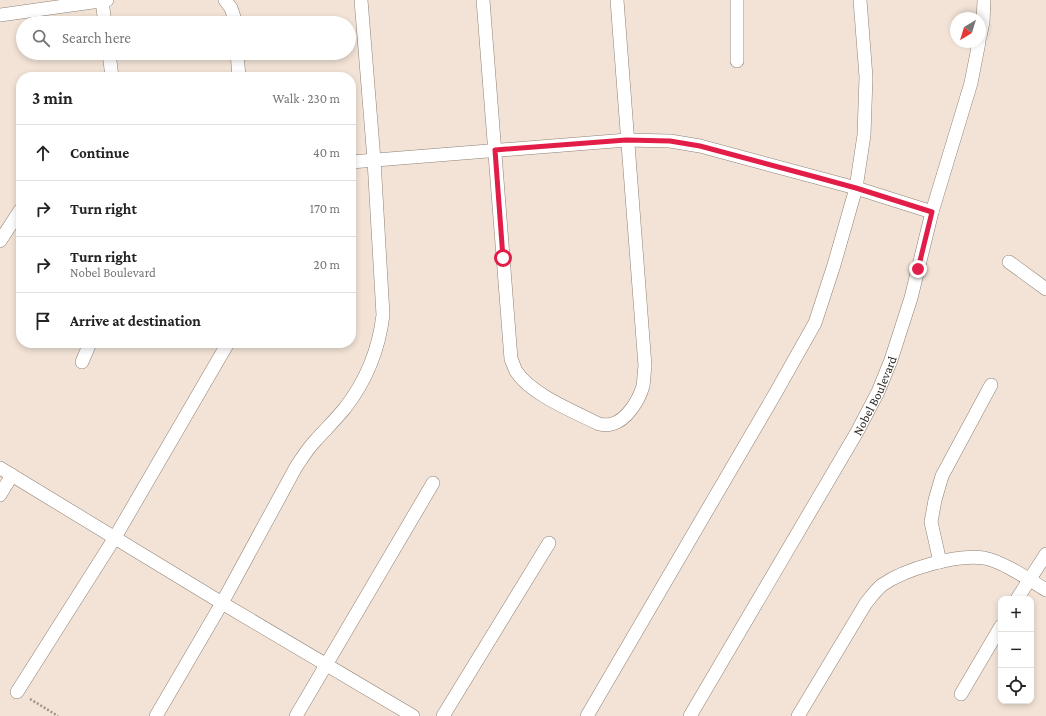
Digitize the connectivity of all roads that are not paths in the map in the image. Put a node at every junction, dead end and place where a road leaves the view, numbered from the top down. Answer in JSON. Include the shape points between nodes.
{"nodes":[{"id":1,"x":105,"y":0,"type":"edge"},
{"id":2,"x":225,"y":0,"type":"edge"},
{"id":3,"x":361,"y":0,"type":"edge"},
{"id":4,"x":484,"y":0,"type":"edge"},
{"id":5,"x":617,"y":0,"type":"edge"},
{"id":6,"x":737,"y":0,"type":"edge"},
{"id":7,"x":860,"y":0,"type":"edge"},
{"id":8,"x":984,"y":0,"type":"edge"},
{"id":9,"x":983,"y":12,"type":"edge"},
{"id":10,"x":0,"y":15,"type":"edge"},
{"id":11,"x":105,"y":16,"type":"edge"},
{"id":12,"x":234,"y":16,"type":"edge"},
{"id":13,"x":978,"y":48,"type":"edge"},
{"id":14,"x":110,"y":60,"type":"edge"},
{"id":15,"x":238,"y":60,"type":"edge"},
{"id":16,"x":737,"y":61,"type":"dead end"},
{"id":17,"x":111,"y":72,"type":"edge"},
{"id":18,"x":239,"y":72,"type":"edge"},
{"id":19,"x":626,"y":140,"type":"junction"},
{"id":20,"x":495,"y":150,"type":"junction"},
{"id":21,"x":374,"y":160,"type":"junction"},
{"id":22,"x":356,"y":162,"type":"edge"},
{"id":23,"x":856,"y":188,"type":"junction"},
{"id":24,"x":932,"y":212,"type":"junction"},
{"id":25,"x":16,"y":216,"type":"edge"},
{"id":26,"x":0,"y":240,"type":"edge"},
{"id":27,"x":1009,"y":262,"type":"dead end"},
{"id":28,"x":1046,"y":289,"type":"edge"},
{"id":29,"x":88,"y":348,"type":"edge"},
{"id":30,"x":225,"y":348,"type":"edge"},
{"id":31,"x":82,"y":362,"type":"dead end"},
{"id":32,"x":991,"y":385,"type":"dead end"},
{"id":33,"x":0,"y":468,"type":"edge"},
{"id":34,"x":12,"y":475,"type":"junction"},
{"id":35,"x":433,"y":483,"type":"dead end"},
{"id":36,"x":0,"y":495,"type":"edge"},
{"id":37,"x":114,"y":539,"type":"junction"},
{"id":38,"x":549,"y":543,"type":"dead end"},
{"id":39,"x":1046,"y":554,"type":"edge"},
{"id":40,"x":940,"y":562,"type":"junction"},
{"id":41,"x":1028,"y":579,"type":"junction"},
{"id":42,"x":1046,"y":590,"type":"edge"},
{"id":43,"x":1019,"y":596,"type":"edge"},
{"id":44,"x":222,"y":603,"type":"junction"},
{"id":45,"x":998,"y":631,"type":"edge"},
{"id":46,"x":327,"y":664,"type":"junction"},
{"id":47,"x":17,"y":692,"type":"road end"},
{"id":48,"x":961,"y":694,"type":"dead end"},
{"id":49,"x":156,"y":716,"type":"edge"},
{"id":50,"x":296,"y":716,"type":"edge"},
{"id":51,"x":413,"y":716,"type":"edge"},
{"id":52,"x":442,"y":716,"type":"edge"},
{"id":53,"x":587,"y":716,"type":"edge"},
{"id":54,"x":690,"y":716,"type":"edge"},
{"id":55,"x":798,"y":716,"type":"edge"}],
"edges":[{"from":1,"to":10,"type":"street"},
{"from":1,"to":11,"type":"street"},
{"from":2,"to":12,"type":"street"},
{"from":3,"to":21,"type":"street"},
{"from":4,"to":20,"type":"street"},
{"from":5,"to":19,"type":"street"},
{"from":6,"to":16,"type":"street"},
{"from":7,"to":23,"type":"street","via":[[866,77],[864,135]]},
{"from":8,"to":9,"type":"street"},
{"from":13,"to":24,"type":"street","name":"Nobel Boulevard","via":[[971,83]]},
{"from":14,"to":17,"type":"street"},
{"from":15,"to":18,"type":"street"},
{"from":19,"to":20,"type":"street"},
{"from":19,"to":20,"type":"street","via":[[645,366],[643,386],[637,400],[622,419],[608,425],[599,424],[532,388],[515,370],[510,350]]},
{"from":19,"to":23,"type":"street","via":[[670,141],[700,146]]},
{"from":20,"to":21,"type":"street"},
{"from":21,"to":22,"type":"street"},
{"from":21,"to":44,"type":"street","via":[[383,315],[381,334],[373,360],[346,407],[306,451]]},
{"from":23,"to":24,"type":"street"},
{"from":23,"to":53,"type":"street","via":[[815,323]]},
{"from":24,"to":54,"type":"street","name":"Nobel Boulevard","via":[[911,298],[878,392]]},
{"from":25,"to":26,"type":"street"},
{"from":27,"to":28,"type":"street"},
{"from":29,"to":31,"type":"street"},
{"from":30,"to":37,"type":"street"},
{"from":32,"to":40,"type":"street","via":[[942,476],[935,500],[931,522]]},
{"from":33,"to":34,"type":"street"},
{"from":34,"to":36,"type":"street"},
{"from":34,"to":37,"type":"street"},
{"from":35,"to":46,"type":"street"},
{"from":37,"to":44,"type":"street"},
{"from":37,"to":47,"type":"street"},
{"from":38,"to":52,"type":"street"},
{"from":39,"to":41,"type":"street"},
{"from":40,"to":41,"type":"street","via":[[967,557],[985,558]]},
{"from":40,"to":55,"type":"street","via":[[901,575],[873,593]]},
{"from":41,"to":42,"type":"street"},
{"from":41,"to":43,"type":"street"},
{"from":44,"to":46,"type":"street"},
{"from":44,"to":49,"type":"street"},
{"from":45,"to":48,"type":"street"},
{"from":46,"to":50,"type":"street"},
{"from":46,"to":51,"type":"street"}]}
